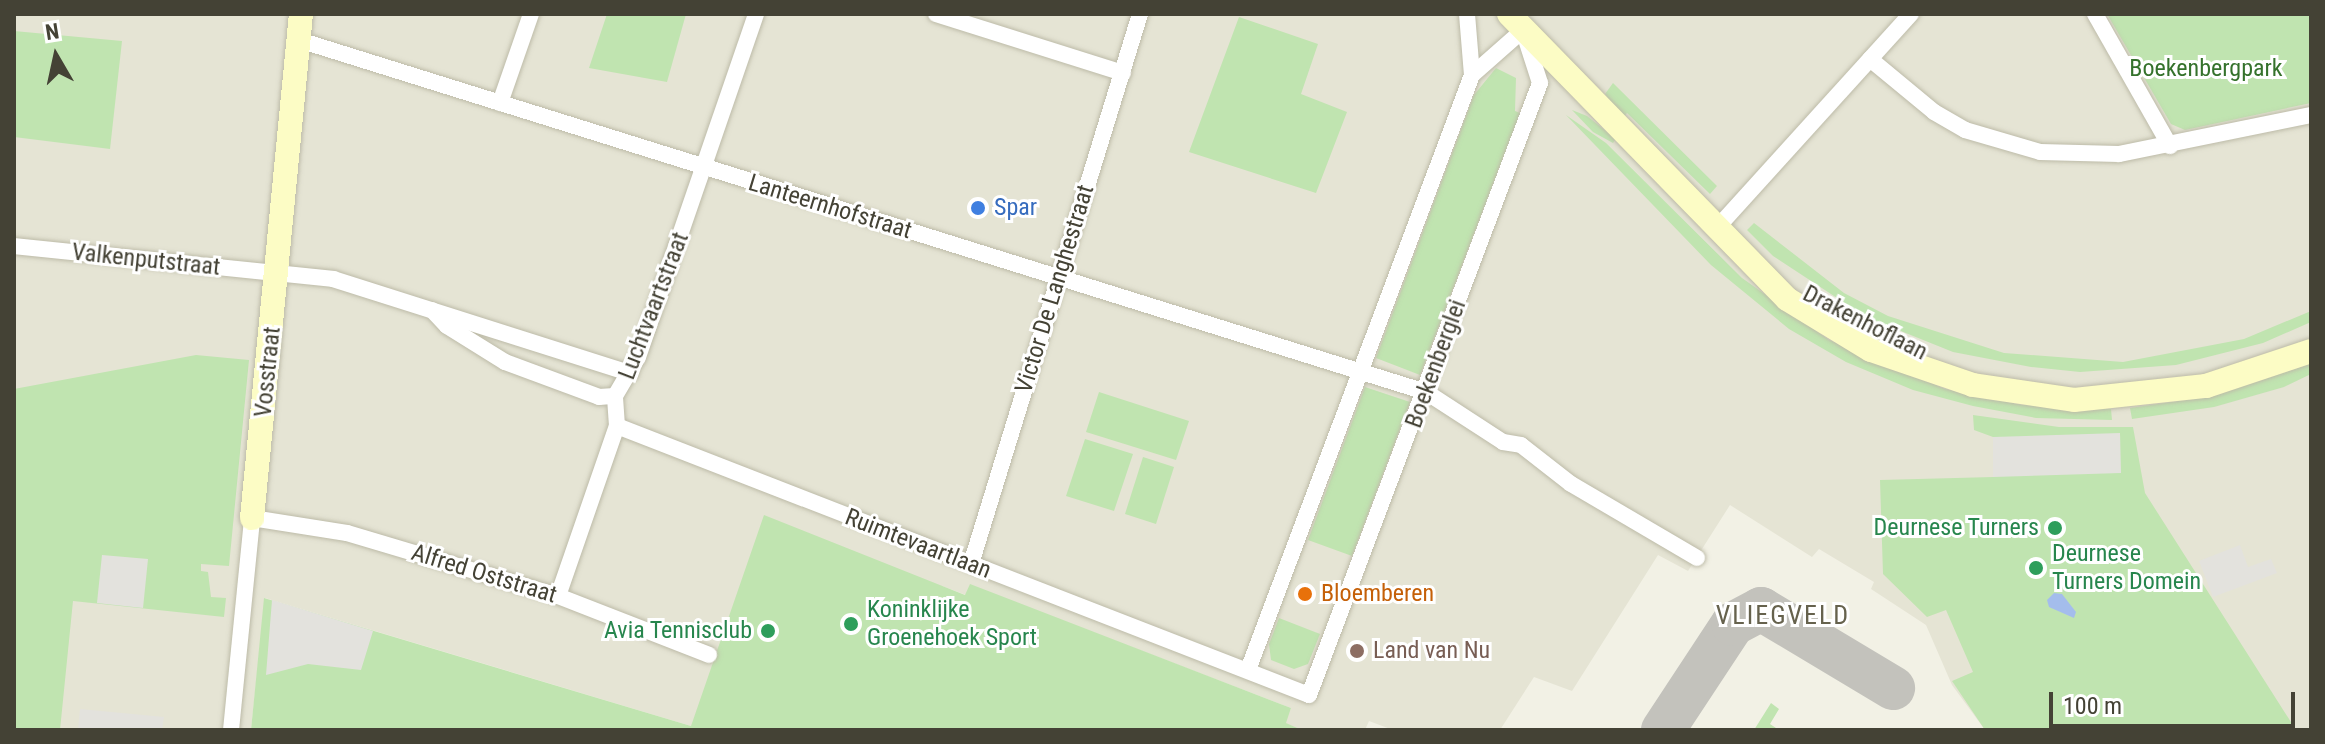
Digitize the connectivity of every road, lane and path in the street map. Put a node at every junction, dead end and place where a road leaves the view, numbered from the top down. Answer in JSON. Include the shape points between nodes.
{"nodes":[{"id":1,"x":301,"y":14,"type":"edge"},
{"id":2,"x":531,"y":14,"type":"edge"},
{"id":3,"x":756,"y":14,"type":"edge"},
{"id":4,"x":936,"y":14,"type":"edge"},
{"id":5,"x":1140,"y":14,"type":"edge"},
{"id":6,"x":1467,"y":14,"type":"edge"},
{"id":7,"x":1911,"y":14,"type":"edge"},
{"id":8,"x":2095,"y":14,"type":"edge"},
{"id":9,"x":1518,"y":19,"type":"edge"},
{"id":10,"x":299,"y":40,"type":"junction"},
{"id":11,"x":1870,"y":59,"type":"junction"},
{"id":12,"x":1123,"y":73,"type":"junction"},
{"id":13,"x":1472,"y":75,"type":"junction"},
{"id":14,"x":500,"y":103,"type":"junction"},
{"id":15,"x":2311,"y":115,"type":"edge"},
{"id":16,"x":2170,"y":146,"type":"junction"},
{"id":17,"x":705,"y":168,"type":"junction"},
{"id":18,"x":1716,"y":229,"type":"junction"},
{"id":19,"x":14,"y":246,"type":"edge"},
{"id":20,"x":279,"y":273,"type":"junction"},
{"id":21,"x":1058,"y":278,"type":"junction"},
{"id":22,"x":431,"y":308,"type":"junction"},
{"id":23,"x":2311,"y":335,"type":"edge"},
{"id":24,"x":2311,"y":351,"type":"edge"},
{"id":25,"x":1363,"y":370,"type":"junction"},
{"id":26,"x":630,"y":373,"type":"junction"},
{"id":27,"x":1426,"y":392,"type":"junction"},
{"id":28,"x":615,"y":396,"type":"junction"},
{"id":29,"x":617,"y":426,"type":"junction"},
{"id":30,"x":252,"y":518,"type":"junction"},
{"id":31,"x":1697,"y":558,"type":"dead end"},
{"id":32,"x":971,"y":564,"type":"junction"},
{"id":33,"x":558,"y":596,"type":"junction"},
{"id":34,"x":709,"y":655,"type":"dead end"},
{"id":35,"x":1248,"y":670,"type":"junction"},
{"id":36,"x":1309,"y":695,"type":"joint"},
{"id":37,"x":231,"y":730,"type":"edge"}],
"edges":[{"from":1,"to":10,"type":"street","name":"Vosstraat"},
{"from":2,"to":14,"type":"street"},
{"from":3,"to":17,"type":"street","name":"Luchtvaartstraat"},
{"from":4,"to":12,"type":"street"},
{"from":5,"to":12,"type":"street","name":"Victor De Langhestraat"},
{"from":6,"to":13,"type":"street"},
{"from":7,"to":11,"type":"street"},
{"from":8,"to":16,"type":"street"},
{"from":9,"to":13,"type":"street"},
{"from":9,"to":18,"type":"street","name":"Drakenhoflaan"},
{"from":9,"to":27,"type":"street","name":"Boekenberglei","via":[[1540,83]]},
{"from":10,"to":14,"type":"street","name":"Lanteernhofstraat"},
{"from":10,"to":20,"type":"street","name":"Vosstraat"},
{"from":11,"to":16,"type":"street","via":[[1934,112],[2001,142],[2079,156]]},
{"from":11,"to":18,"type":"street"},
{"from":12,"to":21,"type":"street","name":"Victor De Langhestraat"},
{"from":13,"to":25,"type":"street"},
{"from":14,"to":17,"type":"street","name":"Lanteernhofstraat"},
{"from":15,"to":16,"type":"street"},
{"from":17,"to":21,"type":"street","name":"Lanteernhofstraat"},
{"from":17,"to":26,"type":"street","name":"Luchtvaartstraat"},
{"from":18,"to":23,"type":"street","name":"Drakenhoflaan","via":[[1795,287],[1883,338],[1932,358],[2022,379],[2078,384],[2162,379],[2254,357]]},
{"from":18,"to":24,"type":"street","name":"Drakenhoflaan","via":[[1787,299],[1829,328],[1927,372],[1973,385],[2074,400],[2151,396],[2249,376]]},
{"from":19,"to":20,"type":"street","name":"Valkenputstraat"},
{"from":20,"to":22,"type":"street","name":"Valkenputstraat","via":[[333,279]]},
{"from":20,"to":30,"type":"street","name":"Vosstraat"},
{"from":21,"to":25,"type":"street","name":"Lanteernhofstraat"},
{"from":21,"to":32,"type":"street","name":"Victor De Langhestraat"},
{"from":22,"to":26,"type":"street","name":"Valkenputstraat"},
{"from":22,"to":28,"type":"street","via":[[447,326],[505,362],[599,397]]},
{"from":25,"to":27,"type":"street","name":"Lanteernhofstraat"},
{"from":25,"to":35,"type":"street"},
{"from":26,"to":28,"type":"street","name":"Luchtvaartstraat"},
{"from":27,"to":31,"type":"street","name":"Lanteernhofstraat","via":[[1503,442],[1521,445],[1571,484]]},
{"from":27,"to":36,"type":"street","name":"Boekenberglei"},
{"from":28,"to":29,"type":"street","name":"Luchtvaartstraat"},
{"from":29,"to":32,"type":"street","name":"Ruimtevaartlaan"},
{"from":29,"to":33,"type":"street","name":"Luchtvaartstraat"},
{"from":30,"to":33,"type":"street","name":"Alfred Oststraat","via":[[347,533]]},
{"from":30,"to":37,"type":"street","name":"Vosstraat"},
{"from":32,"to":35,"type":"street","name":"Ruimtevaartlaan"},
{"from":33,"to":34,"type":"street","name":"Alfred Oststraat"},
{"from":35,"to":36,"type":"street","name":"Ruimtevaartlaan"}]}
